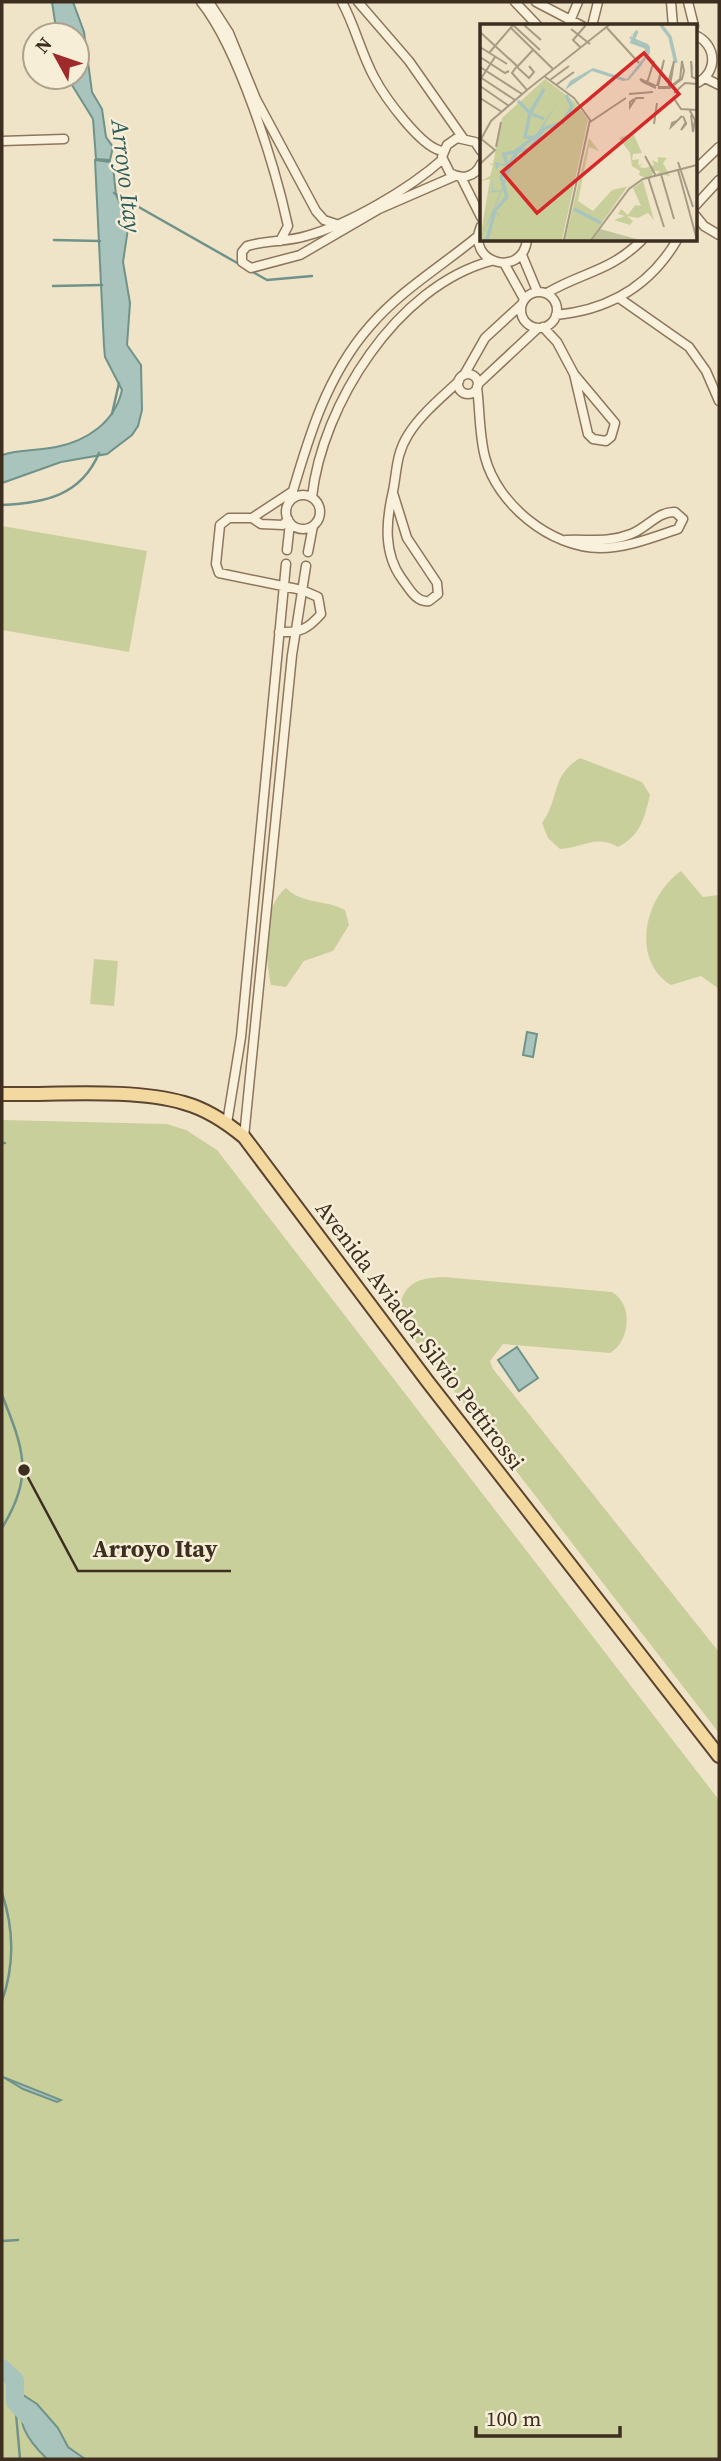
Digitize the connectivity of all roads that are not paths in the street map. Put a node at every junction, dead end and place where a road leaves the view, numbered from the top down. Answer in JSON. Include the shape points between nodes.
{"nodes":[{"id":1,"x":201,"y":2,"type":"edge"},
{"id":2,"x":209,"y":2,"type":"edge"},
{"id":3,"x":342,"y":2,"type":"edge"},
{"id":4,"x":358,"y":2,"type":"edge"},
{"id":5,"x":515,"y":2,"type":"edge"},
{"id":6,"x":536,"y":2,"type":"edge"},
{"id":7,"x":578,"y":2,"type":"edge"},
{"id":8,"x":598,"y":2,"type":"edge"},
{"id":9,"x":671,"y":2,"type":"edge"},
{"id":10,"x":688,"y":2,"type":"edge"},
{"id":11,"x":569,"y":22,"type":"edge"},
{"id":12,"x":536,"y":24,"type":"edge"},
{"id":13,"x":592,"y":24,"type":"edge"},
{"id":14,"x":673,"y":24,"type":"edge"},
{"id":15,"x":693,"y":24,"type":"edge"},
{"id":16,"x":696,"y":32,"type":"edge"},
{"id":17,"x":716,"y":63,"type":"edge"},
{"id":18,"x":705,"y":78,"type":"junction"},
{"id":19,"x":696,"y":83,"type":"edge"},
{"id":20,"x":719,"y":85,"type":"edge"},
{"id":21,"x":480,"y":133,"type":"edge"},
{"id":22,"x":463,"y":138,"type":"junction"},
{"id":23,"x":64,"y":139,"type":"dead end"},
{"id":24,"x":2,"y":141,"type":"edge"},
{"id":25,"x":472,"y":141,"type":"junction"},
{"id":26,"x":719,"y":148,"type":"edge"},
{"id":27,"x":480,"y":150,"type":"edge"},
{"id":28,"x":443,"y":155,"type":"junction"},
{"id":29,"x":696,"y":169,"type":"edge"},
{"id":30,"x":480,"y":170,"type":"edge"},
{"id":31,"x":458,"y":177,"type":"junction"},
{"id":32,"x":719,"y":180,"type":"edge"},
{"id":33,"x":696,"y":205,"type":"edge"},
{"id":34,"x":480,"y":215,"type":"edge"},
{"id":35,"x":336,"y":224,"type":"junction"},
{"id":36,"x":699,"y":226,"type":"edge"},
{"id":37,"x":480,"y":229,"type":"edge"},
{"id":38,"x":719,"y":235,"type":"edge"},
{"id":39,"x":478,"y":236,"type":"junction"},
{"id":40,"x":279,"y":242,"type":"junction"},
{"id":41,"x":527,"y":242,"type":"edge"},
{"id":42,"x":640,"y":242,"type":"edge"},
{"id":43,"x":676,"y":242,"type":"edge"},
{"id":44,"x":522,"y":255,"type":"junction"},
{"id":45,"x":491,"y":261,"type":"junction"},
{"id":46,"x":504,"y":264,"type":"junction"},
{"id":47,"x":633,"y":288,"type":"junction"},
{"id":48,"x":537,"y":291,"type":"junction"},
{"id":49,"x":547,"y":293,"type":"junction"},
{"id":50,"x":619,"y":298,"type":"junction"},
{"id":51,"x":523,"y":302,"type":"junction"},
{"id":52,"x":639,"y":309,"type":"junction"},
{"id":53,"x":555,"y":318,"type":"junction"},
{"id":54,"x":540,"y":328,"type":"junction"},
{"id":55,"x":557,"y":342,"type":"junction"},
{"id":56,"x":574,"y":374,"type":"junction"},
{"id":57,"x":461,"y":378,"type":"junction"},
{"id":58,"x":478,"y":385,"type":"junction"},
{"id":59,"x":466,"y":393,"type":"junction"},
{"id":60,"x":719,"y":401,"type":"edge"},
{"id":61,"x":437,"y":403,"type":"junction"},
{"id":62,"x":480,"y":408,"type":"junction"},
{"id":63,"x":293,"y":491,"type":"junction"},
{"id":64,"x":393,"y":493,"type":"junction"},
{"id":65,"x":312,"y":497,"type":"junction"},
{"id":66,"x":290,"y":501,"type":"junction"},
{"id":67,"x":251,"y":518,"type":"junction"},
{"id":68,"x":289,"y":521,"type":"junction"},
{"id":69,"x":313,"y":526,"type":"junction"},
{"id":70,"x":566,"y":540,"type":"junction"},
{"id":71,"x":287,"y":550,"type":"dead end"},
{"id":72,"x":308,"y":552,"type":"dead end"},
{"id":73,"x":286,"y":564,"type":"dead end"},
{"id":74,"x":306,"y":566,"type":"dead end"},
{"id":75,"x":283,"y":588,"type":"junction"},
{"id":76,"x":302,"y":590,"type":"junction"},
{"id":77,"x":279,"y":632,"type":"junction"},
{"id":78,"x":295,"y":632,"type":"junction"},
{"id":79,"x":265,"y":797,"type":"junction"},
{"id":80,"x":278,"y":798,"type":"junction"},
{"id":81,"x":2,"y":1094,"type":"edge"},
{"id":82,"x":227,"y":1123,"type":"junction"},
{"id":83,"x":244,"y":1137,"type":"junction"},
{"id":84,"x":719,"y":1756,"type":"edge"}],
"edges":[{"from":1,"to":40,"type":"street","via":[[219,30],[247,94],[280,191],[288,226]]},
{"from":2,"to":35,"type":"street","via":[[229,33],[256,99],[316,211]]},
{"from":3,"to":28,"type":"street","via":[[375,79],[398,112]]},
{"from":4,"to":22,"type":"street","via":[[410,61]]},
{"from":5,"to":12,"type":"street"},
{"from":6,"to":11,"type":"street"},
{"from":7,"to":11,"type":"street"},
{"from":8,"to":13,"type":"street"},
{"from":9,"to":14,"type":"street"},
{"from":10,"to":15,"type":"street"},
{"from":16,"to":17,"type":"street","via":[[708,44]]},
{"from":17,"to":18,"type":"street"},
{"from":18,"to":19,"type":"street"},
{"from":18,"to":20,"type":"street"},
{"from":21,"to":25,"type":"street"},
{"from":22,"to":25,"type":"street"},
{"from":22,"to":28,"type":"street","via":[[452,141]]},
{"from":23,"to":24,"type":"street"},
{"from":25,"to":27,"type":"street"},
{"from":26,"to":29,"type":"street"},
{"from":28,"to":31,"type":"street","via":[[446,168]]},
{"from":28,"to":35,"type":"street","via":[[409,184]]},
{"from":30,"to":31,"type":"street"},
{"from":31,"to":34,"type":"street"},
{"from":31,"to":40,"type":"street","via":[[379,209],[288,260],[251,268],[242,262],[247,246]]},
{"from":32,"to":33,"type":"street"},
{"from":35,"to":40,"type":"street"},
{"from":36,"to":38,"type":"street"},
{"from":37,"to":39,"type":"street"},
{"from":39,"to":45,"type":"street","via":[[479,248]]},
{"from":39,"to":63,"type":"street","via":[[408,289],[356,344],[309,434]]},
{"from":41,"to":44,"type":"street"},
{"from":42,"to":49,"type":"street","via":[[617,262]]},
{"from":43,"to":47,"type":"street","via":[[650,276]]},
{"from":44,"to":46,"type":"street"},
{"from":44,"to":48,"type":"street"},
{"from":45,"to":46,"type":"street"},
{"from":45,"to":65,"type":"street","via":[[472,266],[437,287],[370,354],[324,439]]},
{"from":46,"to":51,"type":"street"},
{"from":47,"to":50,"type":"street"},
{"from":47,"to":52,"type":"street"},
{"from":48,"to":49,"type":"street"},
{"from":48,"to":51,"type":"street"},
{"from":49,"to":53,"type":"street","via":[[555,300]]},
{"from":50,"to":52,"type":"street"},
{"from":50,"to":53,"type":"street","via":[[584,313]]},
{"from":51,"to":54,"type":"street","via":[[523,319]]},
{"from":51,"to":57,"type":"street","via":[[485,338]]},
{"from":52,"to":60,"type":"street","via":[[689,347]]},
{"from":53,"to":54,"type":"street"},
{"from":53,"to":55,"type":"street"},
{"from":54,"to":55,"type":"street"},
{"from":54,"to":58,"type":"street"},
{"from":55,"to":56,"type":"street"},
{"from":56,"to":56,"type":"street","via":[[588,434],[606,441],[615,423]]},
{"from":57,"to":58,"type":"street","via":[[475,377]]},
{"from":57,"to":59,"type":"street"},
{"from":57,"to":61,"type":"street"},
{"from":58,"to":59,"type":"street"},
{"from":58,"to":62,"type":"street"},
{"from":59,"to":61,"type":"street"},
{"from":59,"to":62,"type":"street"},
{"from":61,"to":64,"type":"street","via":[[402,445]]},
{"from":62,"to":70,"type":"street","via":[[485,458],[494,480],[523,514]]},
{"from":63,"to":66,"type":"street"},
{"from":63,"to":67,"type":"street"},
{"from":64,"to":64,"type":"street","via":[[388,516],[392,562],[414,595],[429,601],[438,594],[437,583],[407,538]]},
{"from":65,"to":66,"type":"street","via":[[303,495]]},
{"from":65,"to":69,"type":"street","via":[[320,514]]},
{"from":66,"to":68,"type":"street","via":[[286,510]]},
{"from":67,"to":68,"type":"street","via":[[261,524]]},
{"from":67,"to":75,"type":"street","via":[[229,518],[220,525],[217,569],[225,575]]},
{"from":68,"to":69,"type":"street","via":[[303,529]]},
{"from":68,"to":71,"type":"street"},
{"from":69,"to":72,"type":"street"},
{"from":70,"to":70,"type":"street","via":[[585,547],[626,545],[678,528],[683,519],[675,512],[665,512],[611,540]]},
{"from":73,"to":75,"type":"street"},
{"from":74,"to":76,"type":"street"},
{"from":75,"to":76,"type":"street"},
{"from":75,"to":77,"type":"street"},
{"from":76,"to":78,"type":"street"},
{"from":76,"to":78,"type":"street","via":[[318,597],[321,614],[303,631]]},
{"from":77,"to":78,"type":"street"},
{"from":77,"to":79,"type":"street"},
{"from":78,"to":80,"type":"street"},
{"from":79,"to":80,"type":"street"},
{"from":79,"to":82,"type":"street","via":[[240,1046]]},
{"from":80,"to":83,"type":"street"},
{"from":81,"to":82,"type":"main road","name":"Avenida Aviador Silvio Pettirossi","via":[[149,1097],[183,1103]]},
{"from":82,"to":83,"type":"main road","name":"Avenida Aviador Silvio Pettirossi"},
{"from":83,"to":84,"type":"main road","name":"Avenida Aviador Silvio Pettirossi"}]}
